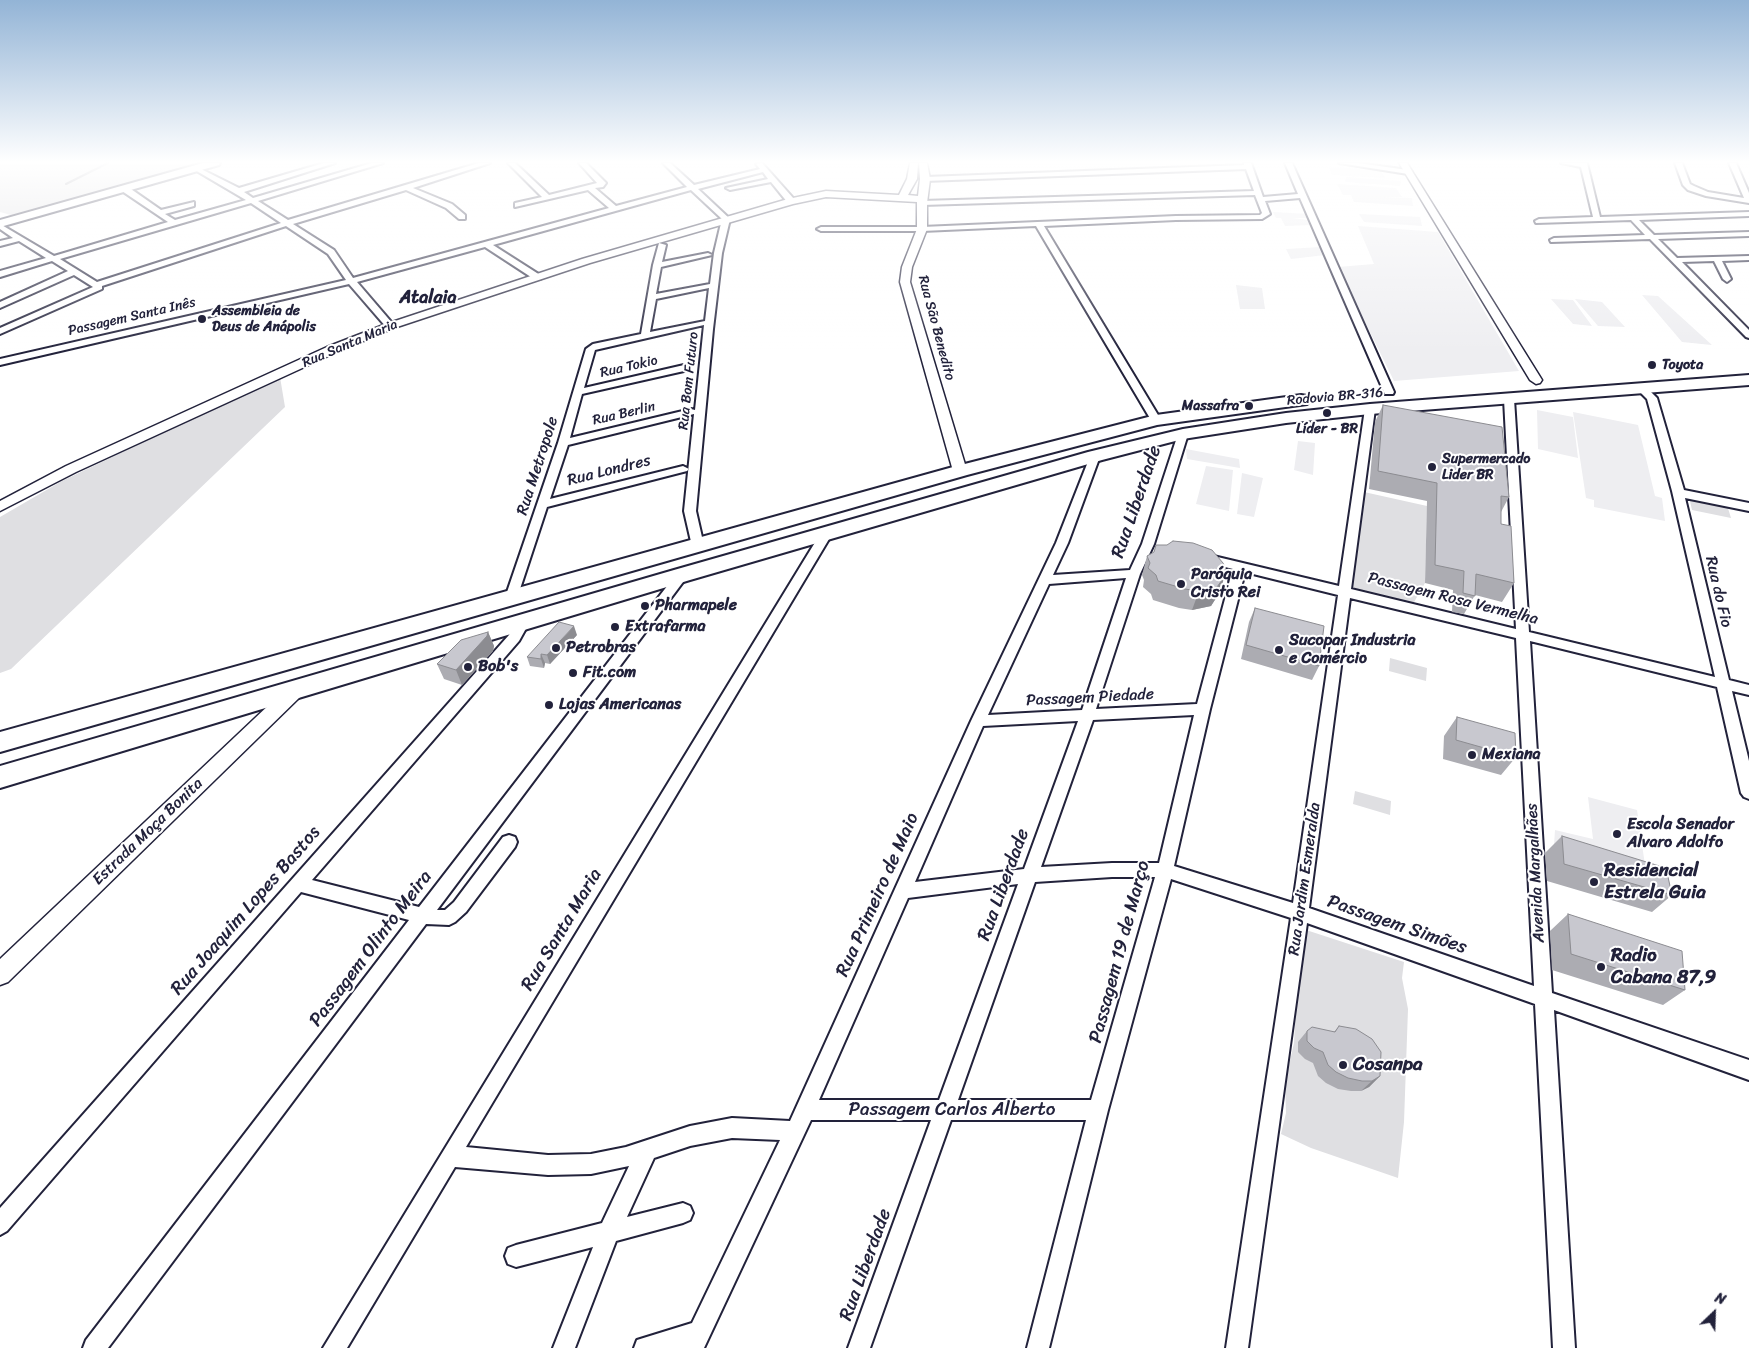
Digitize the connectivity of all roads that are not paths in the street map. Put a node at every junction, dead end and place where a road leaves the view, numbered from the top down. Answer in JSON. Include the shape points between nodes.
{"nodes":[{"id":1,"x":1,"y":226,"type":"edge"},
{"id":2,"x":164,"y":226,"type":"edge"},
{"id":3,"x":279,"y":226,"type":"edge"},
{"id":4,"x":292,"y":226,"type":"edge"},
{"id":5,"x":555,"y":226,"type":"edge"},
{"id":6,"x":703,"y":226,"type":"edge"},
{"id":7,"x":724,"y":226,"type":"edge"},
{"id":8,"x":922,"y":226,"type":"edge"},
{"id":9,"x":1012,"y":226,"type":"edge"},
{"id":10,"x":1040,"y":226,"type":"edge"},
{"id":11,"x":1315,"y":226,"type":"edge"},
{"id":12,"x":1440,"y":226,"type":"edge"},
{"id":13,"x":1566,"y":226,"type":"edge"},
{"id":14,"x":1591,"y":226,"type":"edge"},
{"id":15,"x":1641,"y":226,"type":"edge"},
{"id":16,"x":821,"y":229,"type":"dead end"},
{"id":17,"x":922,"y":229,"type":"junction"},
{"id":18,"x":1588,"y":230,"type":"junction"},
{"id":19,"x":1749,"y":234,"type":"edge"},
{"id":20,"x":20,"y":238,"type":"junction"},
{"id":21,"x":1654,"y":238,"type":"junction"},
{"id":22,"x":1554,"y":240,"type":"dead end"},
{"id":23,"x":0,"y":244,"type":"edge"},
{"id":24,"x":488,"y":245,"type":"junction"},
{"id":25,"x":662,"y":245,"type":"dead end"},
{"id":26,"x":708,"y":256,"type":"dead end"},
{"id":27,"x":55,"y":258,"type":"junction"},
{"id":28,"x":1749,"y":258,"type":"edge"},
{"id":29,"x":1717,"y":259,"type":"junction"},
{"id":30,"x":1676,"y":260,"type":"junction"},
{"id":31,"x":657,"y":265,"type":"junction"},
{"id":32,"x":74,"y":272,"type":"junction"},
{"id":33,"x":0,"y":274,"type":"edge"},
{"id":34,"x":537,"y":277,"type":"junction"},
{"id":35,"x":1727,"y":279,"type":"dead end"},
{"id":36,"x":351,"y":281,"type":"junction"},
{"id":37,"x":98,"y":286,"type":"junction"},
{"id":38,"x":708,"y":286,"type":"dead end"},
{"id":39,"x":652,"y":297,"type":"junction"},
{"id":40,"x":0,"y":305,"type":"edge"},
{"id":41,"x":703,"y":323,"type":"dead end"},
{"id":42,"x":390,"y":326,"type":"junction"},
{"id":43,"x":0,"y":331,"type":"edge"},
{"id":44,"x":645,"y":335,"type":"junction"},
{"id":45,"x":1749,"y":335,"type":"edge"},
{"id":46,"x":596,"y":346,"type":"joint"},
{"id":47,"x":0,"y":362,"type":"edge"},
{"id":48,"x":1749,"y":364,"type":"edge"},
{"id":49,"x":1716,"y":366,"type":"dead end"},
{"id":50,"x":684,"y":368,"type":"dead end"},
{"id":51,"x":1605,"y":375,"type":"dead end"},
{"id":52,"x":1564,"y":378,"type":"dead end"},
{"id":53,"x":1749,"y":380,"type":"edge"},
{"id":54,"x":1645,"y":383,"type":"junction"},
{"id":55,"x":1534,"y":389,"type":"junction"},
{"id":56,"x":580,"y":392,"type":"junction"},
{"id":57,"x":1389,"y":392,"type":"junction"},
{"id":58,"x":1509,"y":398,"type":"junction"},
{"id":59,"x":1370,"y":409,"type":"junction"},
{"id":60,"x":691,"y":412,"type":"dead end"},
{"id":61,"x":1156,"y":420,"type":"junction"},
{"id":62,"x":1183,"y":434,"type":"junction"},
{"id":63,"x":563,"y":443,"type":"junction"},
{"id":64,"x":1095,"y":456,"type":"junction"},
{"id":65,"x":683,"y":469,"type":"dead end"},
{"id":66,"x":960,"y":472,"type":"junction"},
{"id":67,"x":1679,"y":493,"type":"junction"},
{"id":68,"x":544,"y":504,"type":"junction"},
{"id":69,"x":0,"y":507,"type":"edge"},
{"id":70,"x":1749,"y":507,"type":"edge"},
{"id":71,"x":826,"y":534,"type":"junction"},
{"id":72,"x":698,"y":546,"type":"junction"},
{"id":73,"x":1194,"y":555,"type":"edge"},
{"id":74,"x":625,"y":566,"type":"junction"},
{"id":75,"x":1240,"y":566,"type":"junction"},
{"id":76,"x":1134,"y":574,"type":"junction"},
{"id":77,"x":682,"y":575,"type":"junction"},
{"id":78,"x":1044,"y":580,"type":"junction"},
{"id":79,"x":1344,"y":590,"type":"junction"},
{"id":80,"x":511,"y":598,"type":"junction"},
{"id":81,"x":522,"y":623,"type":"junction"},
{"id":82,"x":1523,"y":635,"type":"junction"},
{"id":83,"x":361,"y":640,"type":"junction"},
{"id":84,"x":419,"y":653,"type":"junction"},
{"id":85,"x":1722,"y":683,"type":"junction"},
{"id":86,"x":296,"y":690,"type":"junction"},
{"id":87,"x":1749,"y":690,"type":"edge"},
{"id":88,"x":1203,"y":709,"type":"junction"},
{"id":89,"x":1087,"y":716,"type":"junction"},
{"id":90,"x":978,"y":721,"type":"junction"},
{"id":91,"x":0,"y":742,"type":"edge"},
{"id":92,"x":7,"y":771,"type":"edge"},
{"id":93,"x":0,"y":787,"type":"edge"},
{"id":94,"x":1749,"y":793,"type":"edge"},
{"id":95,"x":509,"y":842,"type":"dead end"},
{"id":96,"x":1165,"y":870,"type":"junction"},
{"id":97,"x":1031,"y":874,"type":"junction"},
{"id":98,"x":298,"y":884,"type":"junction"},
{"id":99,"x":904,"y":891,"type":"junction"},
{"id":100,"x":1300,"y":914,"type":"junction"},
{"id":101,"x":423,"y":916,"type":"junction"},
{"id":102,"x":0,"y":974,"type":"edge"},
{"id":103,"x":1543,"y":998,"type":"junction"},
{"id":104,"x":1749,"y":1070,"type":"edge"},
{"id":105,"x":806,"y":1110,"type":"junction"},
{"id":106,"x":945,"y":1110,"type":"junction"},
{"id":107,"x":1098,"y":1110,"type":"junction"},
{"id":108,"x":796,"y":1131,"type":"junction"},
{"id":109,"x":647,"y":1150,"type":"junction"},
{"id":110,"x":450,"y":1156,"type":"junction"},
{"id":111,"x":683,"y":1213,"type":"dead end"},
{"id":112,"x":0,"y":1224,"type":"edge"},
{"id":113,"x":609,"y":1232,"type":"junction"},
{"id":114,"x":516,"y":1256,"type":"dead end"},
{"id":115,"x":696,"y":1340,"type":"edge"},
{"id":116,"x":94,"y":1348,"type":"edge"},
{"id":117,"x":334,"y":1348,"type":"edge"},
{"id":118,"x":564,"y":1348,"type":"edge"},
{"id":119,"x":645,"y":1348,"type":"edge"},
{"id":120,"x":859,"y":1348,"type":"edge"},
{"id":121,"x":1038,"y":1348,"type":"edge"},
{"id":122,"x":1237,"y":1348,"type":"edge"},
{"id":123,"x":1564,"y":1348,"type":"edge"}],
"edges":[{"from":1,"to":20,"type":"street"},
{"from":2,"to":27,"type":"street"},
{"from":3,"to":37,"type":"street","name":"Passagem Santa Inês"},
{"from":4,"to":36,"type":"street","via":[[331,252]]},
{"from":5,"to":24,"type":"street","name":"Passagem Santa Inês"},
{"from":6,"to":34,"type":"street","name":"Rua Santa Maria"},
{"from":7,"to":72,"type":"street","name":"Rua Bom Futuro","via":[[718,253],[690,511]]},
{"from":8,"to":17,"type":"street","name":"Rua São Benedito"},
{"from":9,"to":17,"type":"street"},
{"from":10,"to":61,"type":"street"},
{"from":11,"to":57,"type":"street"},
{"from":12,"to":55,"type":"street"},
{"from":13,"to":18,"type":"street"},
{"from":14,"to":18,"type":"street"},
{"from":15,"to":21,"type":"street"},
{"from":16,"to":17,"type":"street"},
{"from":17,"to":66,"type":"street","name":"Rua São Benedito","via":[[907,267],[905,282]]},
{"from":18,"to":21,"type":"street"},
{"from":18,"to":22,"type":"street"},
{"from":19,"to":21,"type":"street"},
{"from":20,"to":23,"type":"street"},
{"from":20,"to":27,"type":"street"},
{"from":21,"to":30,"type":"street"},
{"from":24,"to":34,"type":"street"},
{"from":24,"to":36,"type":"street","name":"Passagem Santa Inês"},
{"from":25,"to":31,"type":"street"},
{"from":26,"to":31,"type":"street"},
{"from":27,"to":32,"type":"street"},
{"from":27,"to":33,"type":"street"},
{"from":28,"to":29,"type":"street"},
{"from":29,"to":30,"type":"street"},
{"from":29,"to":35,"type":"street"},
{"from":30,"to":45,"type":"street"},
{"from":31,"to":39,"type":"street"},
{"from":32,"to":37,"type":"street"},
{"from":32,"to":40,"type":"street"},
{"from":34,"to":42,"type":"street","name":"Rua Santa Maria"},
{"from":36,"to":42,"type":"street"},
{"from":36,"to":47,"type":"street","name":"Passagem Santa Inês"},
{"from":37,"to":43,"type":"street","name":"Passagem Santa Inês"},
{"from":38,"to":39,"type":"street"},
{"from":39,"to":44,"type":"street"},
{"from":41,"to":44,"type":"street"},
{"from":42,"to":69,"type":"street","name":"Rua Santa Maria","via":[[71,469]]},
{"from":44,"to":46,"type":"street"},
{"from":46,"to":56,"type":"street","name":"Rua Metropole","via":[[591,349]]},
{"from":48,"to":49,"type":"highway"},
{"from":48,"to":54,"type":"highway","via":[[1729,370],[1640,378]]},
{"from":50,"to":56,"type":"street","name":"Rua Tokio"},
{"from":51,"to":55,"type":"highway","via":[[1609,382],[1607,385]]},
{"from":52,"to":55,"type":"highway","name":"Rodovia BR-316"},
{"from":53,"to":54,"type":"highway","name":"Rodovia BR-316"},
{"from":54,"to":55,"type":"highway","name":"Rodovia BR-316"},
{"from":54,"to":67,"type":"street","name":"Rua do Fio"},
{"from":55,"to":57,"type":"highway","name":"Rodovia BR-316"},
{"from":55,"to":58,"type":"highway","name":"Rodovia BR-316"},
{"from":56,"to":63,"type":"street","name":"Rua Metropole"},
{"from":57,"to":61,"type":"highway","name":"Rodovia BR-316","via":[[1249,406]]},
{"from":58,"to":59,"type":"highway","name":"Rodovia BR-316"},
{"from":58,"to":82,"type":"street","name":"Avenida Margalhães"},
{"from":59,"to":62,"type":"highway","name":"Rodovia BR-316"},
{"from":59,"to":79,"type":"street","name":"Rua Jardim Esmeralda"},
{"from":60,"to":63,"type":"street","name":"Rua Berlin"},
{"from":61,"to":66,"type":"highway","name":"Rodovia BR-316"},
{"from":62,"to":64,"type":"highway","name":"Rodovia BR-316"},
{"from":62,"to":76,"type":"street","name":"Rua Liberdade","via":[[1153,545]]},
{"from":63,"to":68,"type":"street","name":"Rua Metropole"},
{"from":64,"to":71,"type":"highway","name":"Rodovia BR-316"},
{"from":64,"to":78,"type":"street","name":"Rua Primeiro de Maio","via":[[1062,543]]},
{"from":65,"to":68,"type":"street","name":"Rua Londres"},
{"from":66,"to":72,"type":"highway","name":"Rodovia BR-316"},
{"from":67,"to":70,"type":"street"},
{"from":67,"to":85,"type":"street","name":"Rua do Fio"},
{"from":68,"to":80,"type":"street","name":"Rua Metropole"},
{"from":71,"to":77,"type":"highway","name":"Rodovia BR-316"},
{"from":71,"to":110,"type":"street","name":"Rua Santa Maria"},
{"from":72,"to":74,"type":"highway","name":"Rodovia BR-316"},
{"from":73,"to":75,"type":"street","name":"Passagem Rosa Vermelha"},
{"from":74,"to":80,"type":"highway"},
{"from":74,"to":84,"type":"highway","via":[[599,580],[532,602],[420,633],[411,642]]},
{"from":75,"to":79,"type":"street","name":"Passagem Rosa Vermelha"},
{"from":75,"to":88,"type":"street","name":"Passagem 19 de Março"},
{"from":76,"to":78,"type":"street"},
{"from":76,"to":89,"type":"street","name":"Rua Liberdade"},
{"from":77,"to":81,"type":"highway","name":"Rodovia BR-316"},
{"from":77,"to":101,"type":"street","name":"Passagem Olinto Meira"},
{"from":78,"to":90,"type":"street","name":"Rua Primeiro de Maio"},
{"from":79,"to":82,"type":"street","name":"Passagem Rosa Vermelha"},
{"from":79,"to":100,"type":"street","name":"Rua Jardim Esmeralda"},
{"from":80,"to":83,"type":"highway"},
{"from":81,"to":84,"type":"highway","name":"Rodovia BR-316"},
{"from":81,"to":98,"type":"street","name":"Rua Joaquim Lopes Bastos","via":[[514,638]]},
{"from":82,"to":85,"type":"street","name":"Passagem Rosa Vermelha"},
{"from":82,"to":103,"type":"street","name":"Avenida Margalhães"},
{"from":83,"to":91,"type":"highway"},
{"from":83,"to":92,"type":"highway","via":[[369,645],[370,650],[363,657]]},
{"from":84,"to":86,"type":"highway","name":"Rodovia BR-316"},
{"from":85,"to":87,"type":"street","name":"Passagem Rosa Vermelha"},
{"from":85,"to":94,"type":"street","name":"Rua do Fio"},
{"from":86,"to":92,"type":"highway","name":"Rodovia BR-316"},
{"from":86,"to":102,"type":"street","name":"Estrada Moça Bonita"},
{"from":88,"to":89,"type":"street","name":"Passagem Piedade"},
{"from":88,"to":96,"type":"street","name":"Passagem 19 de Março"},
{"from":89,"to":90,"type":"street","name":"Passagem Piedade"},
{"from":89,"to":97,"type":"street","name":"Rua Liberdade"},
{"from":90,"to":99,"type":"street","name":"Rua Primeiro de Maio"},
{"from":92,"to":93,"type":"street"},
{"from":95,"to":101,"type":"street","via":[[449,917]]},
{"from":96,"to":97,"type":"street","name":"Passagem Simões"},
{"from":96,"to":100,"type":"street","name":"Passagem Simões"},
{"from":96,"to":107,"type":"street","name":"Passagem 19 de Março"},
{"from":97,"to":99,"type":"street","name":"Passagem Simões"},
{"from":97,"to":106,"type":"street","name":"Rua Liberdade"},
{"from":98,"to":101,"type":"street"},
{"from":98,"to":112,"type":"street","name":"Rua Joaquim Lopes Bastos"},
{"from":99,"to":105,"type":"street","name":"Rua Primeiro de Maio"},
{"from":100,"to":103,"type":"street","name":"Passagem Simões"},
{"from":100,"to":122,"type":"street","name":"Rua Jardim Esmeralda"},
{"from":101,"to":116,"type":"street","name":"Passagem Olinto Meira"},
{"from":103,"to":104,"type":"street","name":"Passagem Simões"},
{"from":103,"to":123,"type":"street","name":"Avenida Margalhães"},
{"from":105,"to":106,"type":"street","name":"Passagem Carlos Alberto"},
{"from":105,"to":108,"type":"street","name":"Rua Primeiro de Maio"},
{"from":106,"to":107,"type":"street","name":"Passagem Carlos Alberto"},
{"from":106,"to":120,"type":"street","name":"Rua Liberdade"},
{"from":107,"to":121,"type":"street","name":"Passagem 19 de Março"},
{"from":108,"to":109,"type":"street","via":[[732,1128],[690,1136]]},
{"from":108,"to":115,"type":"street","name":"Rua Primeiro de Maio"},
{"from":109,"to":110,"type":"street","via":[[592,1164],[548,1165]]},
{"from":109,"to":113,"type":"street"},
{"from":110,"to":117,"type":"street","name":"Rua Santa Maria"},
{"from":111,"to":113,"type":"street"},
{"from":113,"to":114,"type":"street"},
{"from":113,"to":118,"type":"street"},
{"from":115,"to":119,"type":"street"}]}
